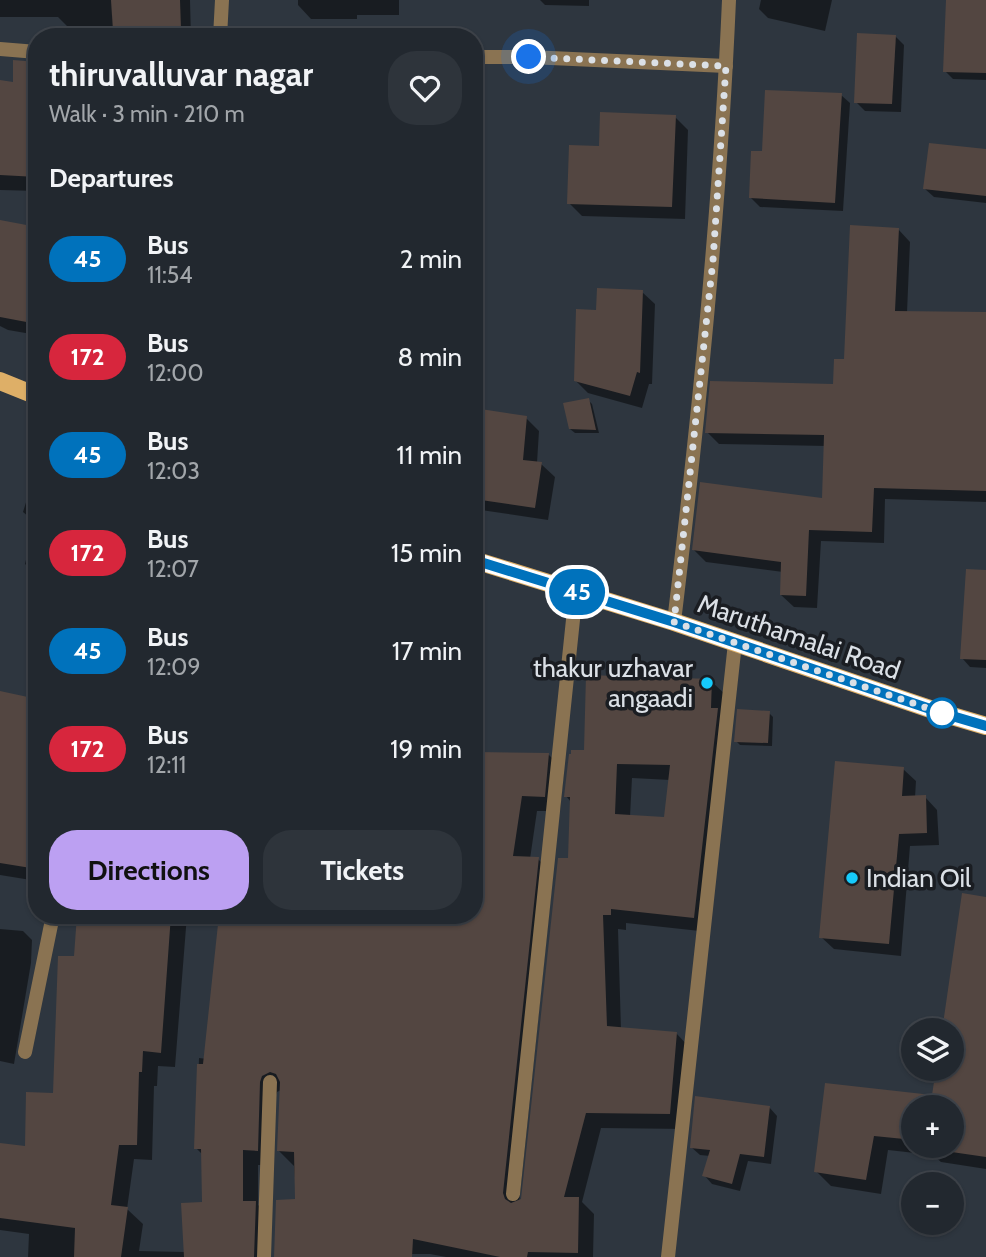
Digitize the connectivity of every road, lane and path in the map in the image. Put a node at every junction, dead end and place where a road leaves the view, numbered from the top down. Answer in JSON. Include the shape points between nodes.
{"nodes":[{"id":1,"x":222,"y":0,"type":"edge"},
{"id":2,"x":729,"y":0,"type":"edge"},
{"id":3,"x":220,"y":28,"type":"edge"},
{"id":4,"x":0,"y":49,"type":"edge"},
{"id":5,"x":28,"y":51,"type":"edge"},
{"id":6,"x":483,"y":57,"type":"edge"},
{"id":7,"x":726,"y":66,"type":"junction"},
{"id":8,"x":0,"y":381,"type":"edge"},
{"id":9,"x":28,"y":392,"type":"edge"},
{"id":10,"x":483,"y":563,"type":"edge"},
{"id":11,"x":576,"y":592,"type":"junction"},
{"id":12,"x":674,"y":622,"type":"junction"},
{"id":13,"x":735,"y":643,"type":"junction"},
{"id":14,"x":986,"y":726,"type":"edge"},
{"id":15,"x":52,"y":924,"type":"edge"},
{"id":16,"x":25,"y":1052,"type":"dead end"},
{"id":17,"x":270,"y":1082,"type":"dead end"},
{"id":18,"x":513,"y":1194,"type":"dead end"},
{"id":19,"x":264,"y":1257,"type":"edge"},
{"id":20,"x":668,"y":1257,"type":"edge"}],
"edges":[{"from":1,"to":3,"type":"street"},
{"from":2,"to":7,"type":"street"},
{"from":4,"to":5,"type":"street"},
{"from":6,"to":7,"type":"street"},
{"from":7,"to":12,"type":"street","via":[[713,260]]},
{"from":8,"to":9,"type":"main road"},
{"from":10,"to":11,"type":"main road","name":"Maruthamalai Road"},
{"from":11,"to":12,"type":"main road","name":"Maruthamalai Road"},
{"from":11,"to":18,"type":"street"},
{"from":12,"to":13,"type":"main road","name":"Maruthamalai Road"},
{"from":13,"to":14,"type":"main road","name":"Maruthamalai Road"},
{"from":13,"to":20,"type":"street"},
{"from":15,"to":16,"type":"street"},
{"from":17,"to":19,"type":"street"}]}
